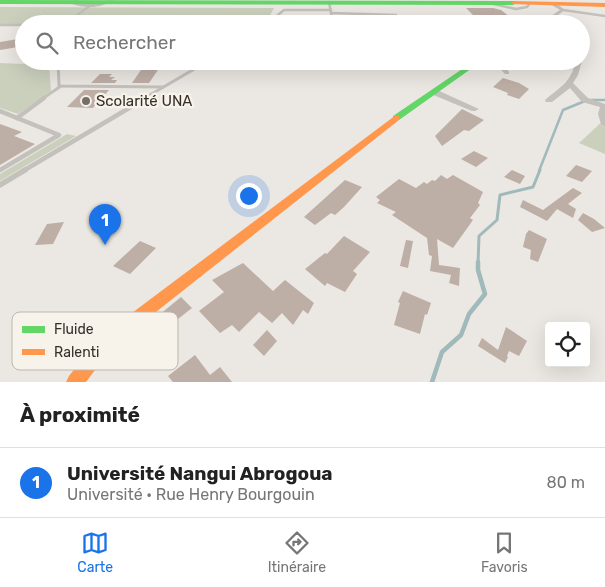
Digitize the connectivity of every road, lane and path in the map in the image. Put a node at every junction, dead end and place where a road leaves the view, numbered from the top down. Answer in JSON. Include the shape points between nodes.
{"nodes":[{"id":1,"x":512,"y":0,"type":"edge"},
{"id":2,"x":75,"y":1,"type":"edge"},
{"id":3,"x":110,"y":1,"type":"edge"},
{"id":4,"x":0,"y":2,"type":"edge"},
{"id":5,"x":605,"y":4,"type":"edge"},
{"id":6,"x":89,"y":6,"type":"junction"},
{"id":7,"x":558,"y":6,"type":"junction"},
{"id":8,"x":330,"y":9,"type":"junction"},
{"id":9,"x":76,"y":15,"type":"edge"},
{"id":10,"x":278,"y":15,"type":"edge"},
{"id":11,"x":331,"y":15,"type":"edge"},
{"id":12,"x":396,"y":15,"type":"dead end"},
{"id":13,"x":550,"y":15,"type":"edge"},
{"id":14,"x":605,"y":16,"type":"edge"},
{"id":15,"x":0,"y":25,"type":"edge"},
{"id":16,"x":15,"y":25,"type":"edge"},
{"id":17,"x":58,"y":70,"type":"edge"},
{"id":18,"x":193,"y":70,"type":"edge"},
{"id":19,"x":466,"y":70,"type":"edge"},
{"id":20,"x":504,"y":70,"type":"edge"},
{"id":21,"x":578,"y":70,"type":"edge"},
{"id":22,"x":507,"y":73,"type":"dead end"},
{"id":23,"x":570,"y":84,"type":"junction"},
{"id":24,"x":61,"y":86,"type":"junction"},
{"id":25,"x":165,"y":87,"type":"junction"},
{"id":26,"x":434,"y":92,"type":"junction"},
{"id":27,"x":549,"y":100,"type":"dead end"},
{"id":28,"x":602,"y":106,"type":"edge"},
{"id":29,"x":475,"y":109,"type":"dead end"},
{"id":30,"x":0,"y":111,"type":"edge"},
{"id":31,"x":17,"y":118,"type":"junction"},
{"id":32,"x":605,"y":125,"type":"edge"},
{"id":33,"x":605,"y":134,"type":"edge"},
{"id":34,"x":0,"y":170,"type":"edge"},
{"id":35,"x":0,"y":185,"type":"edge"},
{"id":36,"x":145,"y":312,"type":"edge"},
{"id":37,"x":84,"y":370,"type":"edge"},
{"id":38,"x":75,"y":382,"type":"edge"}],
"edges":[{"from":1,"to":5,"type":"main road"},
{"from":2,"to":3,"type":"main road"},
{"from":2,"to":4,"type":"main road"},
{"from":2,"to":6,"type":"street"},
{"from":3,"to":6,"type":"street"},
{"from":3,"to":8,"type":"main road"},
{"from":5,"to":7,"type":"main road"},
{"from":6,"to":9,"type":"lane"},
{"from":7,"to":8,"type":"main road","via":[[488,3]]},
{"from":7,"to":13,"type":"street"},
{"from":7,"to":14,"type":"lane"},
{"from":8,"to":10,"type":"lane","via":[[284,10]]},
{"from":8,"to":11,"type":"lane"},
{"from":8,"to":12,"type":"lane"},
{"from":15,"to":16,"type":"lane"},
{"from":17,"to":24,"type":"lane"},
{"from":18,"to":25,"type":"lane"},
{"from":19,"to":26,"type":"main road"},
{"from":20,"to":22,"type":"street"},
{"from":21,"to":23,"type":"street"},
{"from":23,"to":27,"type":"street"},
{"from":23,"to":28,"type":"street","via":[[585,100]]},
{"from":24,"to":25,"type":"lane"},
{"from":24,"to":31,"type":"lane"},
{"from":25,"to":35,"type":"lane"},
{"from":26,"to":29,"type":"street"},
{"from":26,"to":36,"type":"main road","via":[[373,135]]},
{"from":28,"to":32,"type":"street"},
{"from":30,"to":31,"type":"lane"},
{"from":31,"to":34,"type":"lane","via":[[59,135]]},
{"from":32,"to":33,"type":"street"},
{"from":37,"to":38,"type":"main road"}]}
